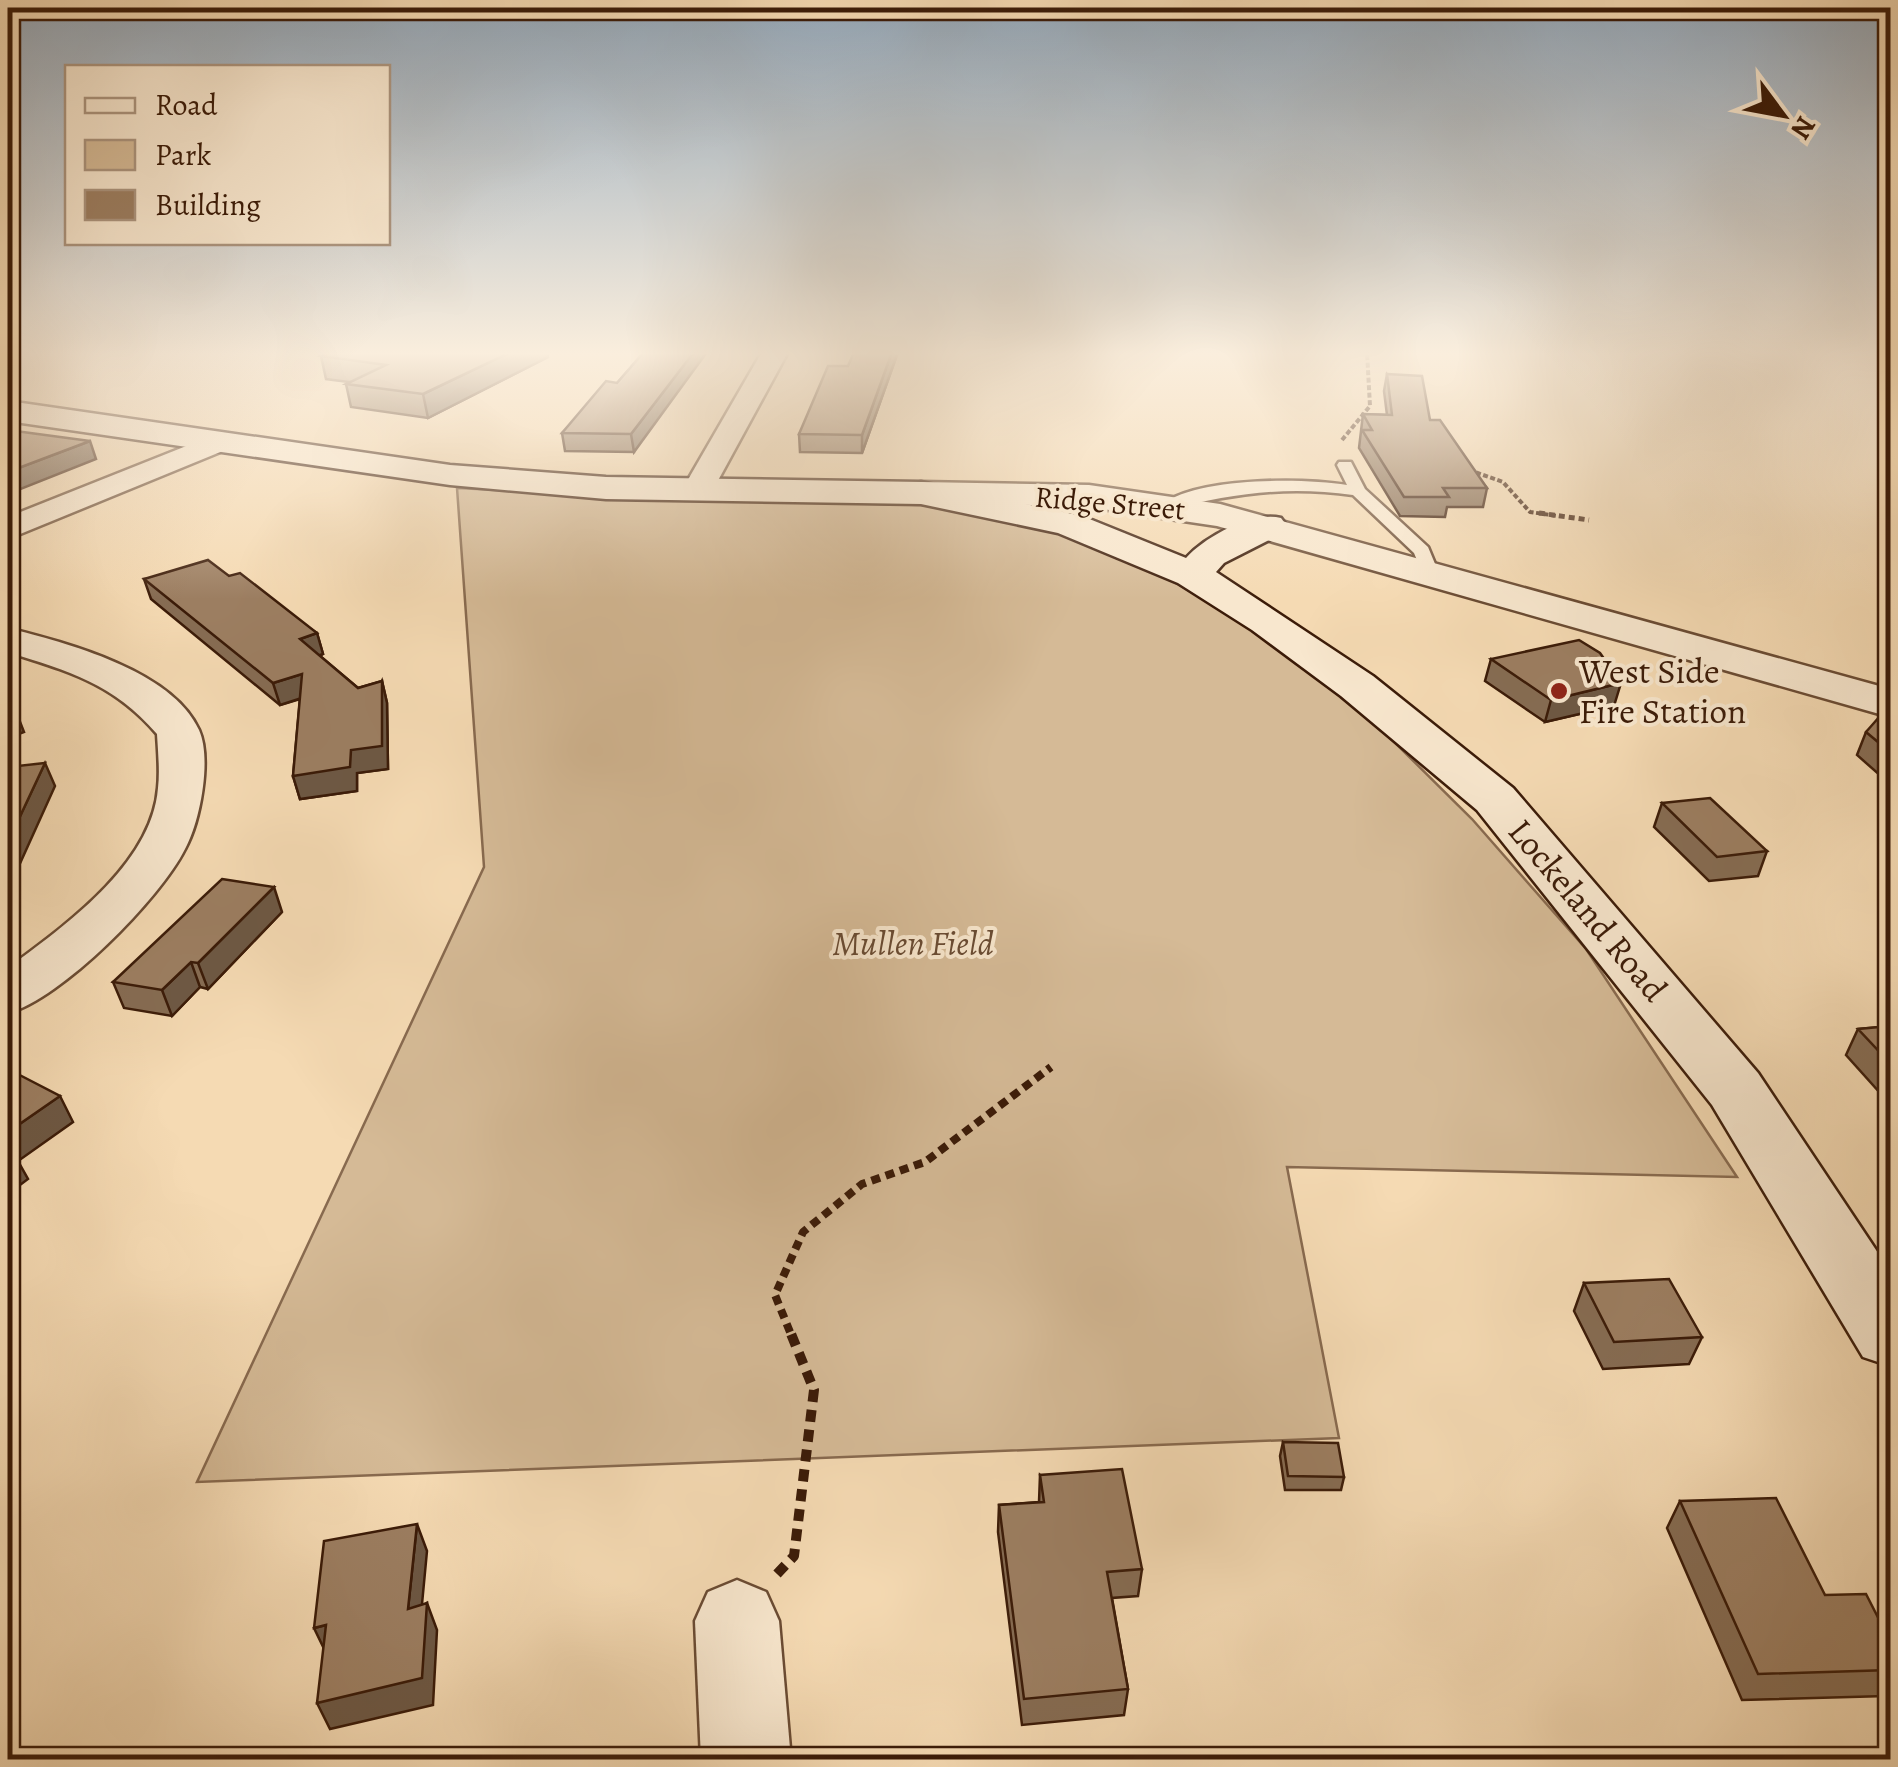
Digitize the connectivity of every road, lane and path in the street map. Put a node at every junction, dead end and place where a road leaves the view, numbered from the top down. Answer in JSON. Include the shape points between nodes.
{"nodes":[{"id":1,"x":166,"y":434,"type":"edge"},
{"id":2,"x":729,"y":434,"type":"edge"},
{"id":3,"x":1346,"y":434,"type":"edge"},
{"id":4,"x":219,"y":442,"type":"junction"},
{"id":5,"x":1345,"y":465,"type":"joint"},
{"id":6,"x":1456,"y":470,"type":"edge"},
{"id":7,"x":698,"y":490,"type":"junction"},
{"id":8,"x":1358,"y":491,"type":"junction"},
{"id":9,"x":922,"y":492,"type":"junction"},
{"id":10,"x":1169,"y":506,"type":"junction"},
{"id":11,"x":1589,"y":520,"type":"dead end"},
{"id":12,"x":1268,"y":526,"type":"junction"},
{"id":13,"x":8,"y":529,"type":"edge"},
{"id":14,"x":1430,"y":571,"type":"junction"},
{"id":15,"x":1192,"y":575,"type":"junction"},
{"id":16,"x":8,"y":640,"type":"edge"},
{"id":17,"x":1890,"y":704,"type":"edge"},
{"id":18,"x":8,"y":996,"type":"edge"},
{"id":19,"x":1051,"y":1066,"type":"dead end"},
{"id":20,"x":1890,"y":1334,"type":"edge"},
{"id":21,"x":737,"y":1621,"type":"joint"},
{"id":22,"x":746,"y":1760,"type":"edge"}],
"edges":[{"from":1,"to":4,"type":"main road","name":"Ridge Street"},
{"from":2,"to":7,"type":"street"},
{"from":3,"to":5,"type":"path","via":[[1340,442]]},
{"from":4,"to":7,"type":"main road","name":"Ridge Street","via":[[450,475]]},
{"from":4,"to":13,"type":"street"},
{"from":5,"to":8,"type":"lane"},
{"from":6,"to":11,"type":"path","via":[[1490,474],[1530,512]]},
{"from":7,"to":9,"type":"main road","name":"Ridge Street"},
{"from":8,"to":10,"type":"lane","via":[[1225,488]]},
{"from":8,"to":14,"type":"lane","via":[[1416,544]]},
{"from":9,"to":10,"type":"main road","name":"Ridge Street","via":[[1089,496]]},
{"from":9,"to":15,"type":"main road","name":"Lockeland Road","via":[[1069,524]]},
{"from":10,"to":12,"type":"main road","name":"Ridge Street"},
{"from":12,"to":14,"type":"main road","name":"Ridge Street"},
{"from":12,"to":15,"type":"main road","via":[[1210,555]]},
{"from":14,"to":17,"type":"main road","name":"Ridge Street"},
{"from":15,"to":20,"type":"main road","name":"Lockeland Road","via":[[1356,686],[1494,799],[1736,1089]]},
{"from":16,"to":18,"type":"street","via":[[96,667],[146,694],[179,732],[181,792],[162,848],[100,926]]},
{"from":19,"to":21,"type":"path","via":[[924,1162],[862,1184],[803,1232],[775,1295],[814,1390],[794,1556]]},
{"from":21,"to":22,"type":"street"}]}
